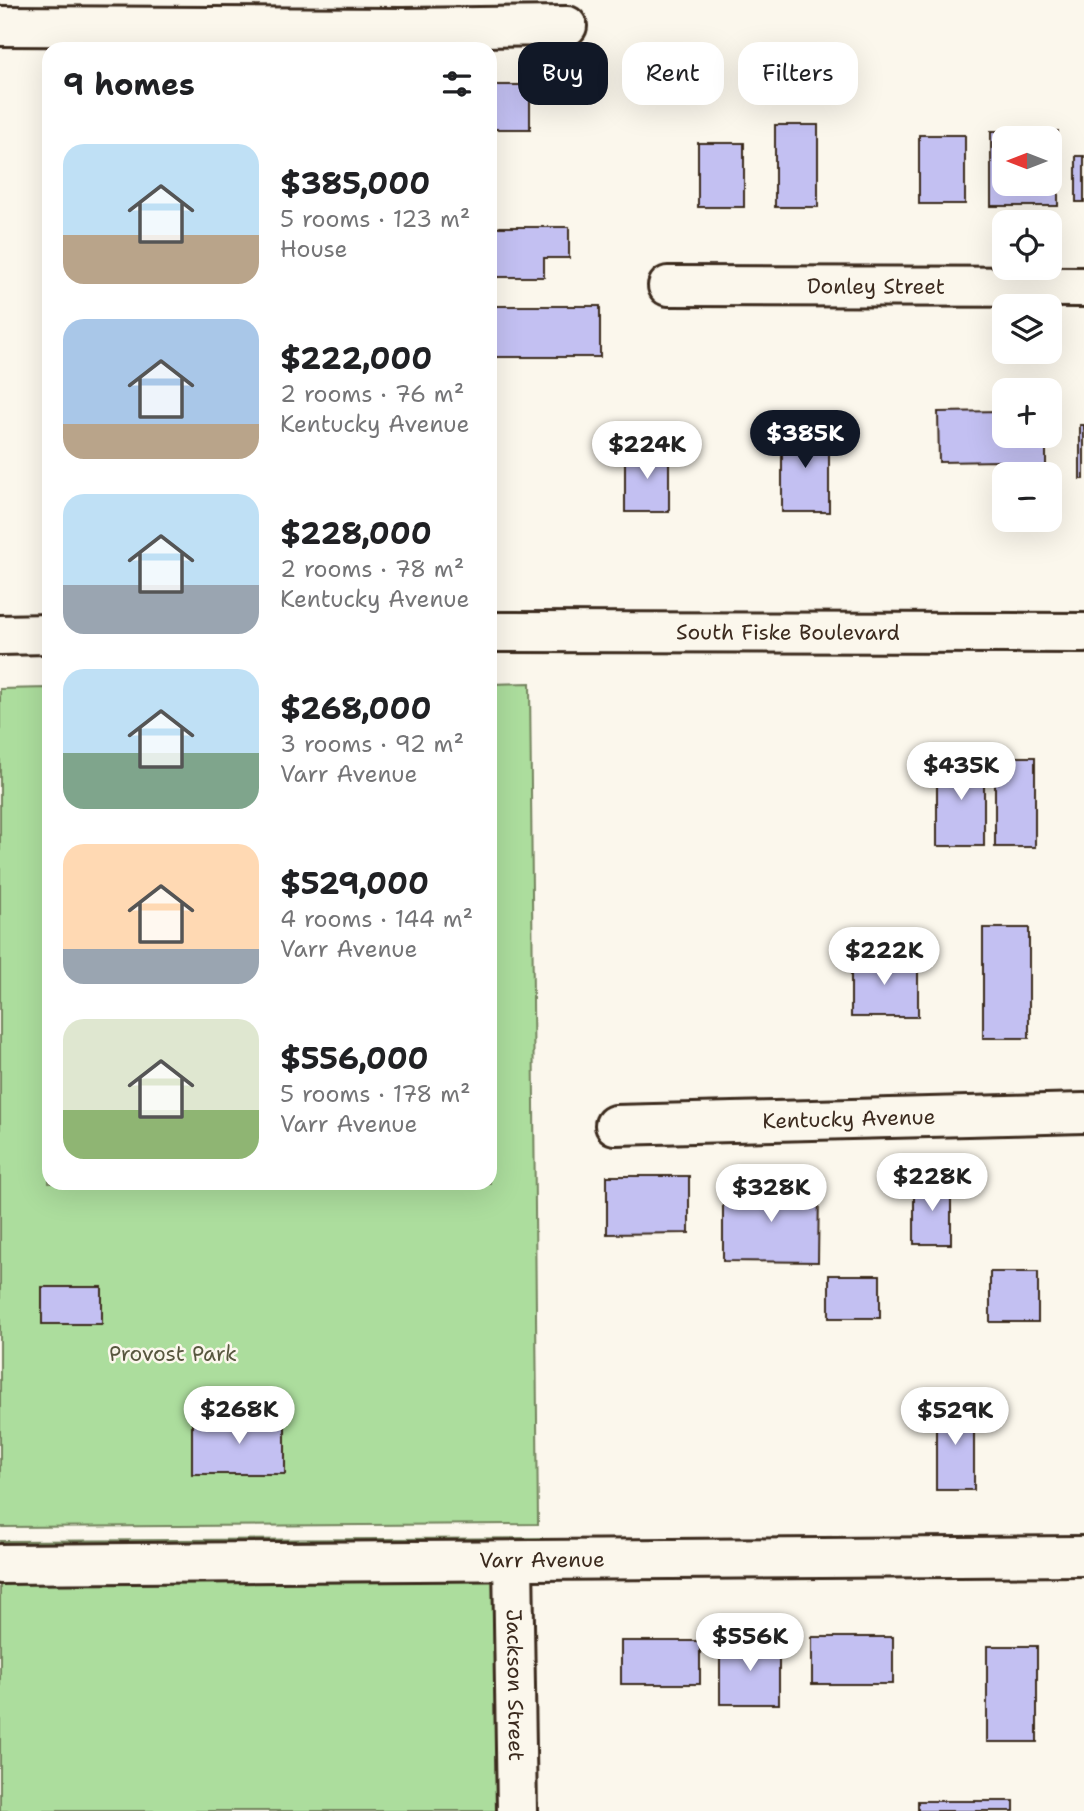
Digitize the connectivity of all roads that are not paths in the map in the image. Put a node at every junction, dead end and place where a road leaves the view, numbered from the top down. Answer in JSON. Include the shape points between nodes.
{"nodes":[{"id":1,"x":0,"y":26,"type":"edge"},
{"id":2,"x":402,"y":26,"type":"edge"},
{"id":3,"x":568,"y":26,"type":"dead end"},
{"id":4,"x":668,"y":286,"type":"dead end"},
{"id":5,"x":1084,"y":287,"type":"edge"},
{"id":6,"x":497,"y":632,"type":"edge"},
{"id":7,"x":1084,"y":633,"type":"edge"},
{"id":8,"x":42,"y":634,"type":"edge"},
{"id":9,"x":0,"y":635,"type":"edge"},
{"id":10,"x":1084,"y":1113,"type":"edge"},
{"id":11,"x":615,"y":1125,"type":"dead end"},
{"id":12,"x":1084,"y":1556,"type":"edge"},
{"id":13,"x":513,"y":1561,"type":"junction"},
{"id":14,"x":0,"y":1564,"type":"edge"},
{"id":15,"x":517,"y":1811,"type":"edge"}],
"edges":[{"from":1,"to":2,"type":"street"},
{"from":2,"to":3,"type":"street"},
{"from":4,"to":5,"type":"street","name":"Donley Street"},
{"from":6,"to":7,"type":"street","name":"South Fiske Boulevard"},
{"from":8,"to":9,"type":"street"},
{"from":10,"to":11,"type":"street","name":"Kentucky Avenue"},
{"from":12,"to":13,"type":"street","name":"Varr Avenue"},
{"from":13,"to":14,"type":"street","name":"Varr Avenue"},
{"from":13,"to":15,"type":"street","name":"Jackson Street"}]}
